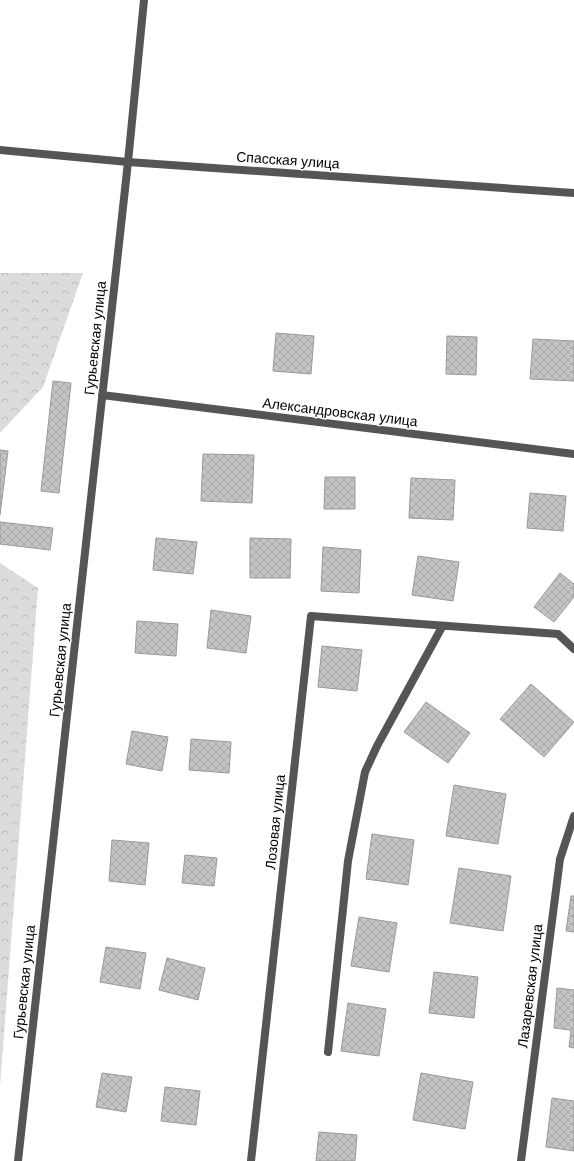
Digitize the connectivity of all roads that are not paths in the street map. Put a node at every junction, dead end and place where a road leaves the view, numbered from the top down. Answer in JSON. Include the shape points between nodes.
{"nodes":[{"id":1,"x":144,"y":0,"type":"edge"},
{"id":2,"x":0,"y":150,"type":"edge"},
{"id":3,"x":128,"y":162,"type":"junction"},
{"id":4,"x":574,"y":193,"type":"edge"},
{"id":5,"x":102,"y":394,"type":"junction"},
{"id":6,"x":574,"y":454,"type":"edge"},
{"id":7,"x":442,"y":626,"type":"junction"},
{"id":8,"x":574,"y":649,"type":"edge"},
{"id":9,"x":574,"y":816,"type":"edge"},
{"id":10,"x":328,"y":1052,"type":"dead end"},
{"id":11,"x":18,"y":1161,"type":"edge"},
{"id":12,"x":251,"y":1161,"type":"edge"},
{"id":13,"x":521,"y":1161,"type":"edge"}],
"edges":[{"from":1,"to":3,"type":"street","name":"Гурьевская улица"},
{"from":2,"to":3,"type":"street","name":"Спасская улица"},
{"from":3,"to":4,"type":"street","name":"Спасская улица"},
{"from":3,"to":5,"type":"street","name":"Гурьевская улица"},
{"from":5,"to":6,"type":"street","name":"Александровская улица"},
{"from":5,"to":11,"type":"street","name":"Гурьевская улица"},
{"from":7,"to":8,"type":"street","name":"Лозовая улица","via":[[558,634]]},
{"from":7,"to":10,"type":"street","via":[[365,772],[348,861]]},
{"from":7,"to":12,"type":"street","name":"Лозовая улица","via":[[311,616]]},
{"from":9,"to":13,"type":"street","name":"Лазаревская улица","via":[[560,859]]}]}
